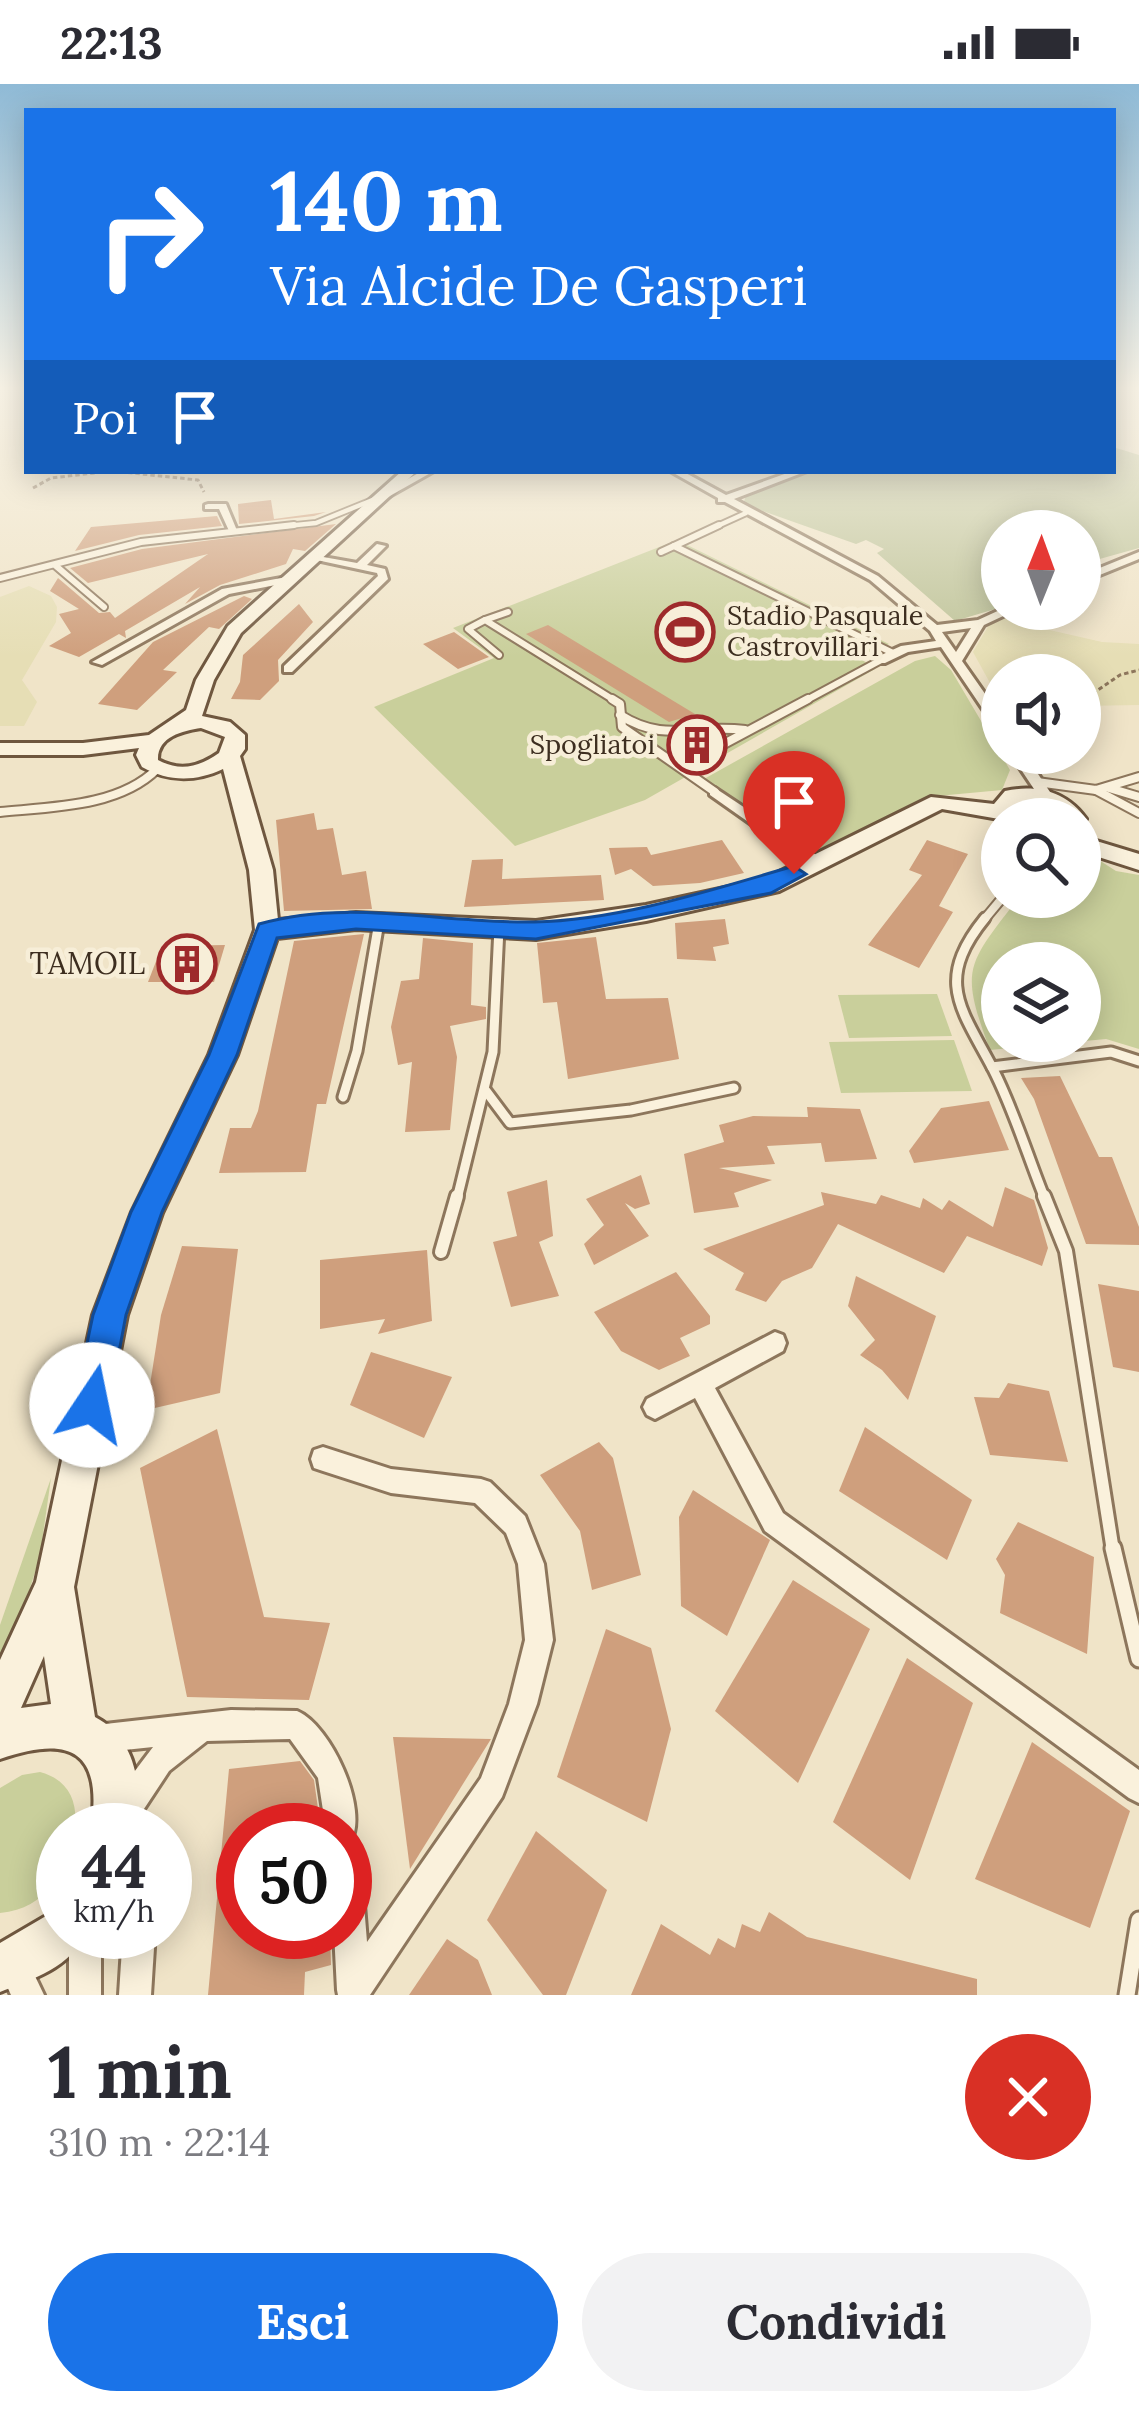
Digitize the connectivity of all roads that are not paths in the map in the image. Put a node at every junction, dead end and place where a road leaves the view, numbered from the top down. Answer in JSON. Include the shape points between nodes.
{"nodes":[{"id":1,"x":401,"y":479,"type":"edge"},
{"id":2,"x":414,"y":479,"type":"edge"},
{"id":3,"x":688,"y":479,"type":"edge"},
{"id":4,"x":779,"y":479,"type":"edge"},
{"id":5,"x":385,"y":495,"type":"junction"},
{"id":6,"x":721,"y":500,"type":"junction"},
{"id":7,"x":211,"y":506,"type":"road end"},
{"id":8,"x":746,"y":513,"type":"junction"},
{"id":9,"x":234,"y":531,"type":"junction"},
{"id":10,"x":381,"y":546,"type":"dead end"},
{"id":11,"x":674,"y":546,"type":"junction"},
{"id":12,"x":661,"y":552,"type":"dead end"},
{"id":13,"x":1139,"y":555,"type":"edge"},
{"id":14,"x":316,"y":557,"type":"junction"},
{"id":15,"x":56,"y":566,"type":"junction"},
{"id":16,"x":360,"y":566,"type":"junction"},
{"id":17,"x":1101,"y":571,"type":"edge"},
{"id":18,"x":0,"y":578,"type":"edge"},
{"id":19,"x":292,"y":578,"type":"junction"},
{"id":20,"x":104,"y":607,"type":"dead end"},
{"id":21,"x":508,"y":612,"type":"dead end"},
{"id":22,"x":485,"y":620,"type":"junction"},
{"id":23,"x":980,"y":623,"type":"joint"},
{"id":24,"x":934,"y":629,"type":"junction"},
{"id":25,"x":945,"y":643,"type":"junction"},
{"id":26,"x":499,"y":655,"type":"dead end"},
{"id":27,"x":888,"y":657,"type":"junction"},
{"id":28,"x":957,"y":658,"type":"junction"},
{"id":29,"x":98,"y":662,"type":"dead end"},
{"id":30,"x":288,"y":669,"type":"dead end"},
{"id":31,"x":981,"y":695,"type":"edge"},
{"id":32,"x":202,"y":698,"type":"junction"},
{"id":33,"x":620,"y":715,"type":"junction"},
{"id":34,"x":213,"y":723,"type":"junction"},
{"id":35,"x":745,"y":730,"type":"junction"},
{"id":36,"x":159,"y":736,"type":"junction"},
{"id":37,"x":0,"y":749,"type":"edge"},
{"id":38,"x":83,"y":749,"type":"junction"},
{"id":39,"x":230,"y":756,"type":"junction"},
{"id":40,"x":694,"y":760,"type":"dead end"},
{"id":41,"x":153,"y":766,"type":"junction"},
{"id":42,"x":187,"y":773,"type":"junction"},
{"id":43,"x":1031,"y":774,"type":"edge"},
{"id":44,"x":1139,"y":777,"type":"edge"},
{"id":45,"x":1109,"y":788,"type":"junction"},
{"id":46,"x":1042,"y":790,"type":"junction"},
{"id":47,"x":1096,"y":790,"type":"junction"},
{"id":48,"x":715,"y":792,"type":"joint"},
{"id":49,"x":1139,"y":797,"type":"edge"},
{"id":50,"x":1025,"y":798,"type":"edge"},
{"id":51,"x":1051,"y":798,"type":"edge"},
{"id":52,"x":981,"y":805,"type":"edge"},
{"id":53,"x":0,"y":812,"type":"edge"},
{"id":54,"x":1139,"y":813,"type":"edge"},
{"id":55,"x":248,"y":816,"type":"junction"},
{"id":56,"x":1101,"y":838,"type":"edge"},
{"id":57,"x":1101,"y":850,"type":"edge"},
{"id":58,"x":1131,"y":859,"type":"edge"},
{"id":59,"x":817,"y":863,"type":"junction"},
{"id":60,"x":986,"y":918,"type":"edge"},
{"id":61,"x":379,"y":922,"type":"junction"},
{"id":62,"x":500,"y":928,"type":"junction"},
{"id":63,"x":267,"y":930,"type":"junction"},
{"id":64,"x":1139,"y":1061,"type":"edge"},
{"id":65,"x":992,"y":1067,"type":"junction"},
{"id":66,"x":734,"y":1088,"type":"dead end"},
{"id":67,"x":487,"y":1091,"type":"junction"},
{"id":68,"x":343,"y":1097,"type":"dead end"},
{"id":69,"x":441,"y":1252,"type":"dead end"},
{"id":70,"x":775,"y":1343,"type":"dead end"},
{"id":71,"x":700,"y":1384,"type":"junction"},
{"id":72,"x":655,"y":1406,"type":"dead end"},
{"id":73,"x":323,"y":1459,"type":"dead end"},
{"id":74,"x":55,"y":1586,"type":"junction"},
{"id":75,"x":1139,"y":1659,"type":"edge"},
{"id":76,"x":0,"y":1708,"type":"edge"},
{"id":77,"x":200,"y":1728,"type":"junction"},
{"id":78,"x":86,"y":1732,"type":"junction"},
{"id":79,"x":0,"y":1736,"type":"edge"},
{"id":80,"x":1139,"y":1788,"type":"edge"},
{"id":81,"x":115,"y":1803,"type":"edge"},
{"id":82,"x":130,"y":1803,"type":"edge"},
{"id":83,"x":337,"y":1803,"type":"edge"},
{"id":84,"x":1139,"y":1920,"type":"edge"},
{"id":85,"x":36,"y":1955,"type":"edge"},
{"id":86,"x":85,"y":1959,"type":"edge"},
{"id":87,"x":137,"y":1959,"type":"edge"},
{"id":88,"x":351,"y":1959,"type":"edge"},
{"id":89,"x":14,"y":1976,"type":"edge"},
{"id":90,"x":353,"y":1992,"type":"edge"},
{"id":91,"x":85,"y":1995,"type":"edge"},
{"id":92,"x":135,"y":1995,"type":"edge"},
{"id":93,"x":1127,"y":1995,"type":"edge"}],
"edges":[{"from":1,"to":5,"type":"main road"},
{"from":2,"to":5,"type":"street"},
{"from":3,"to":6,"type":"street"},
{"from":4,"to":6,"type":"street"},
{"from":5,"to":9,"type":"lane","via":[[316,523]]},
{"from":5,"to":14,"type":"main road"},
{"from":6,"to":8,"type":"street"},
{"from":7,"to":9,"type":"street","via":[[223,506]]},
{"from":8,"to":11,"type":"lane"},
{"from":8,"to":24,"type":"street","via":[[856,567]]},
{"from":9,"to":15,"type":"lane","via":[[141,542]]},
{"from":10,"to":16,"type":"street"},
{"from":11,"to":12,"type":"lane"},
{"from":11,"to":27,"type":"lane"},
{"from":13,"to":17,"type":"street"},
{"from":14,"to":16,"type":"street"},
{"from":14,"to":19,"type":"main road"},
{"from":15,"to":18,"type":"lane"},
{"from":15,"to":20,"type":"lane"},
{"from":16,"to":30,"type":"street","via":[[383,577]]},
{"from":19,"to":29,"type":"street","via":[[226,591]]},
{"from":19,"to":32,"type":"main road","via":[[234,630]]},
{"from":21,"to":22,"type":"lane"},
{"from":22,"to":26,"type":"lane","via":[[468,629]]},
{"from":22,"to":33,"type":"lane","via":[[620,704]]},
{"from":23,"to":24,"type":"street"},
{"from":23,"to":28,"type":"street"},
{"from":24,"to":25,"type":"street"},
{"from":25,"to":27,"type":"street"},
{"from":25,"to":28,"type":"street"},
{"from":27,"to":35,"type":"lane"},
{"from":28,"to":31,"type":"street"},
{"from":32,"to":34,"type":"main road"},
{"from":32,"to":36,"type":"main road"},
{"from":33,"to":35,"type":"lane","via":[[668,736],[704,725]]},
{"from":33,"to":48,"type":"lane","via":[[622,727]]},
{"from":34,"to":36,"type":"main road"},
{"from":34,"to":39,"type":"main road","via":[[235,735]]},
{"from":35,"to":40,"type":"lane"},
{"from":36,"to":38,"type":"main road"},
{"from":36,"to":41,"type":"main road","via":[[146,755]]},
{"from":37,"to":38,"type":"main road"},
{"from":38,"to":41,"type":"main road"},
{"from":39,"to":42,"type":"main road"},
{"from":39,"to":55,"type":"main road"},
{"from":41,"to":42,"type":"main road"},
{"from":41,"to":53,"type":"lane","via":[[151,778],[110,794]]},
{"from":42,"to":55,"type":"main road"},
{"from":43,"to":46,"type":"street"},
{"from":44,"to":45,"type":"lane"},
{"from":45,"to":47,"type":"lane"},
{"from":45,"to":49,"type":"lane"},
{"from":46,"to":47,"type":"lane"},
{"from":46,"to":50,"type":"main road"},
{"from":46,"to":51,"type":"main road"},
{"from":47,"to":54,"type":"lane"},
{"from":48,"to":59,"type":"street"},
{"from":52,"to":59,"type":"main road","via":[[939,802]]},
{"from":55,"to":63,"type":"main road"},
{"from":56,"to":58,"type":"main road"},
{"from":57,"to":58,"type":"main road"},
{"from":59,"to":62,"type":"main road","via":[[771,885],[646,913],[536,931]]},
{"from":60,"to":65,"type":"lane","via":[[960,949],[957,990],[972,1040]]},
{"from":61,"to":62,"type":"main road"},
{"from":61,"to":63,"type":"main road"},
{"from":61,"to":68,"type":"lane"},
{"from":62,"to":67,"type":"lane","via":[[504,977]]},
{"from":63,"to":74,"type":"main road","via":[[223,1055],[147,1212],[110,1315]]},
{"from":64,"to":65,"type":"lane","via":[[1111,1052]]},
{"from":65,"to":75,"type":"lane","via":[[1066,1251],[1113,1551]]},
{"from":66,"to":67,"type":"lane","via":[[510,1124]]},
{"from":67,"to":69,"type":"lane"},
{"from":70,"to":71,"type":"street"},
{"from":71,"to":72,"type":"street"},
{"from":71,"to":80,"type":"street","via":[[773,1522]]},
{"from":73,"to":90,"type":"street","via":[[391,1481],[482,1491],[516,1525],[531,1564],[539,1640],[492,1787]]},
{"from":74,"to":76,"type":"main road"},
{"from":74,"to":78,"type":"main road"},
{"from":77,"to":78,"type":"street"},
{"from":77,"to":82,"type":"street","via":[[159,1761]]},
{"from":77,"to":83,"type":"street","via":[[296,1725],[332,1772]]},
{"from":78,"to":79,"type":"main road","via":[[27,1725]]},
{"from":78,"to":81,"type":"main road","via":[[114,1773]]},
{"from":84,"to":93,"type":"lane"},
{"from":85,"to":89,"type":"main road"},
{"from":86,"to":91,"type":"street"},
{"from":87,"to":92,"type":"street"},
{"from":88,"to":90,"type":"street"}]}
